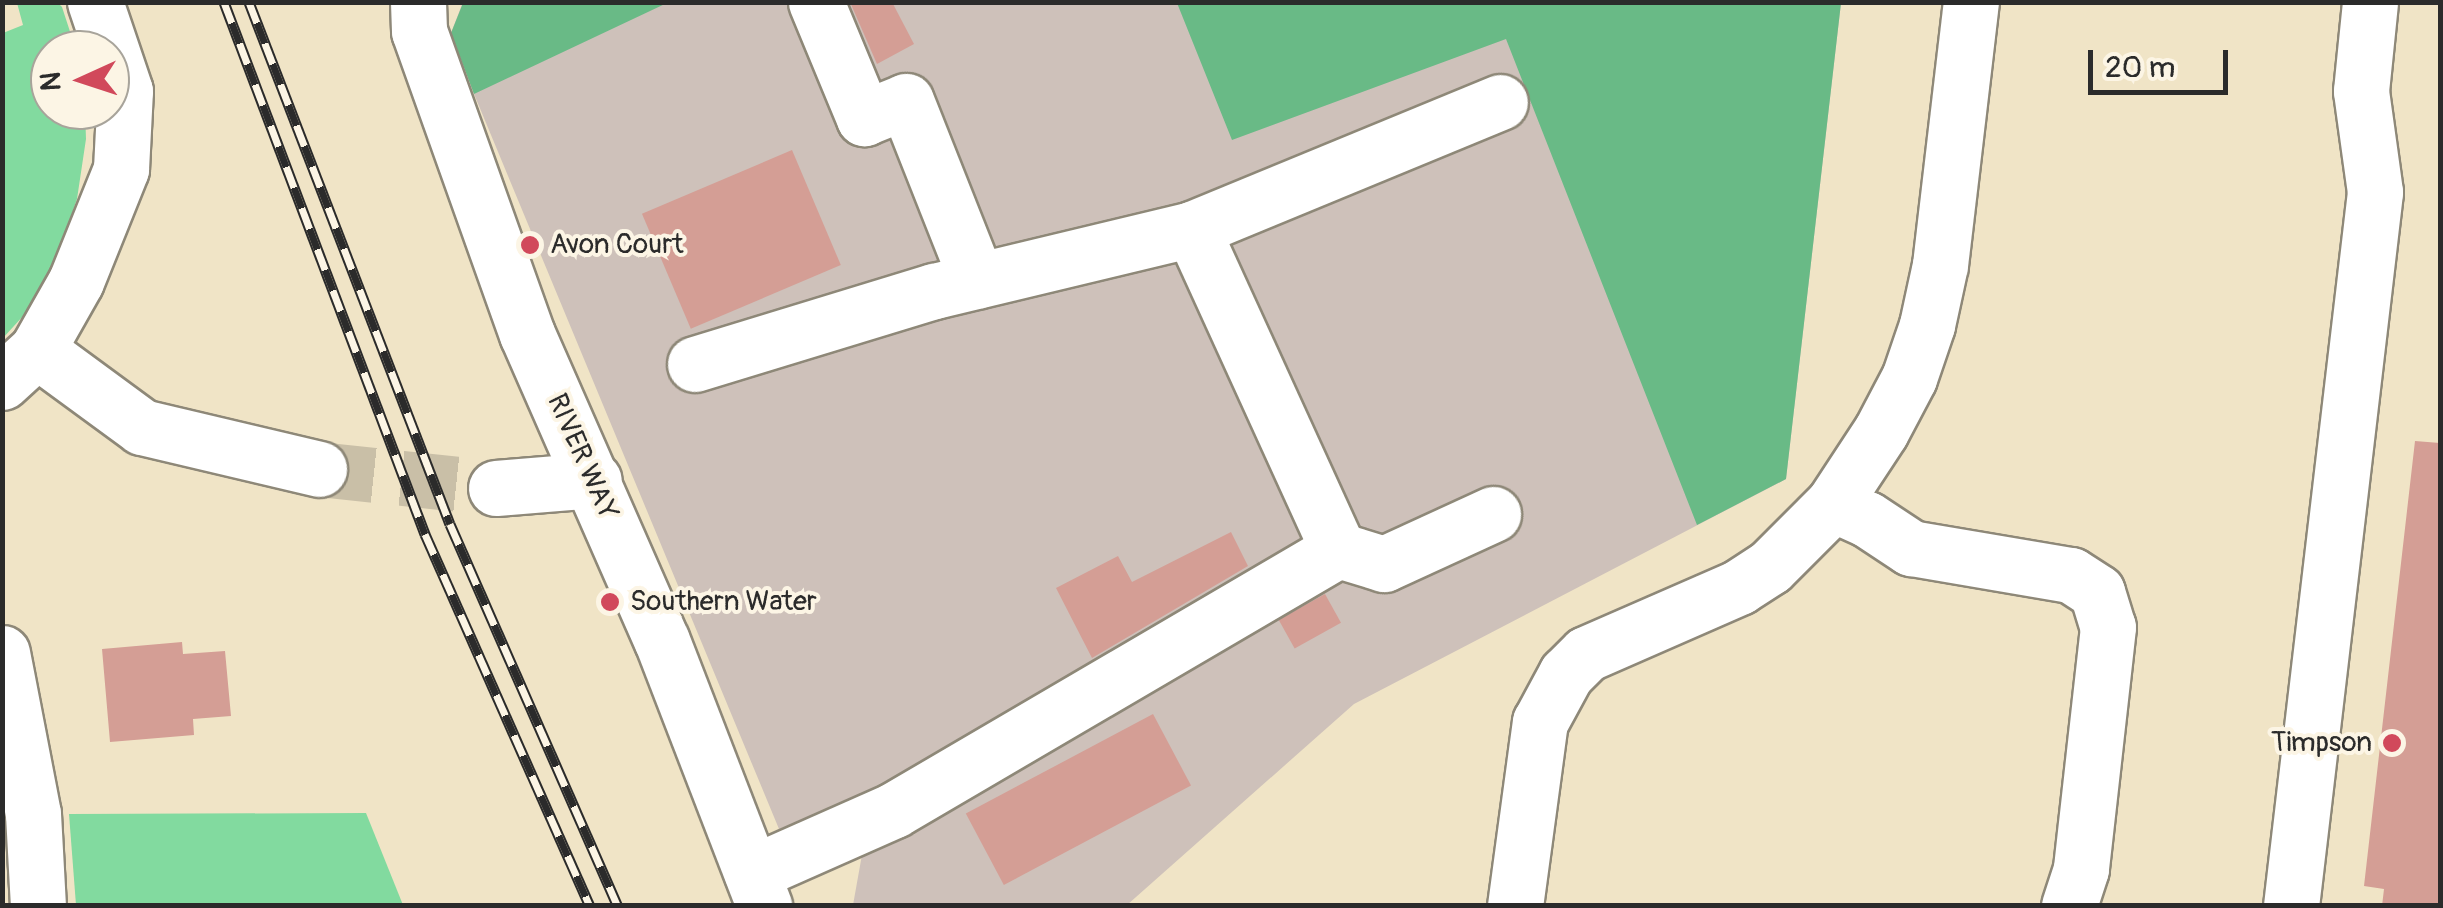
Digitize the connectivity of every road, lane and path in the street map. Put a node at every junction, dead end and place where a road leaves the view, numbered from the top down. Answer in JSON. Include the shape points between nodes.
{"nodes":[{"id":1,"x":95,"y":2,"type":"edge"},
{"id":2,"x":418,"y":2,"type":"edge"},
{"id":3,"x":816,"y":2,"type":"edge"},
{"id":4,"x":1971,"y":2,"type":"edge"},
{"id":5,"x":2370,"y":2,"type":"edge"},
{"id":6,"x":1500,"y":102,"type":"dead end"},
{"id":7,"x":1192,"y":229,"type":"junction"},
{"id":8,"x":977,"y":280,"type":"junction"},
{"id":9,"x":694,"y":364,"type":"dead end"},
{"id":10,"x":20,"y":366,"type":"edge"},
{"id":11,"x":319,"y":469,"type":"tunnel mouth"},
{"id":12,"x":594,"y":480,"type":"junction"},
{"id":13,"x":496,"y":488,"type":"tunnel mouth"},
{"id":14,"x":1834,"y":504,"type":"junction"},
{"id":15,"x":1493,"y":514,"type":"dead end"},
{"id":16,"x":1338,"y":550,"type":"junction"},
{"id":17,"x":2,"y":653,"type":"edge"},
{"id":18,"x":758,"y":889,"type":"edge"},
{"id":19,"x":38,"y":906,"type":"edge"},
{"id":20,"x":1515,"y":906,"type":"edge"},
{"id":21,"x":2069,"y":906,"type":"edge"},
{"id":22,"x":2291,"y":906,"type":"edge"}],
"edges":[{"from":1,"to":10,"type":"street","via":[[125,90],[121,169],[76,281]]},
{"from":2,"to":12,"type":"street","name":"RIVER WAY","via":[[419,31],[527,334]]},
{"from":3,"to":8,"type":"street","via":[[864,118],[906,102]]},
{"from":4,"to":14,"type":"street","via":[[1927,324],[1882,431]]},
{"from":5,"to":22,"type":"street","via":[[2360,92],[2374,192]]},
{"from":6,"to":7,"type":"street"},
{"from":7,"to":8,"type":"street"},
{"from":7,"to":16,"type":"street"},
{"from":8,"to":9,"type":"street"},
{"from":10,"to":11,"type":"street","via":[[142,428]]},
{"from":12,"to":13,"type":"street"},
{"from":12,"to":18,"type":"street","name":"RIVER WAY"},
{"from":14,"to":20,"type":"street","via":[[1740,587],[1628,632],[1586,654],[1566,674],[1540,722]]},
{"from":14,"to":21,"type":"street","via":[[1911,548],[2072,575],[2098,592],[2108,626],[2080,869]]},
{"from":15,"to":16,"type":"street","via":[[1384,564]]},
{"from":16,"to":18,"type":"street"},
{"from":17,"to":19,"type":"street","via":[[33,814]]}]}
